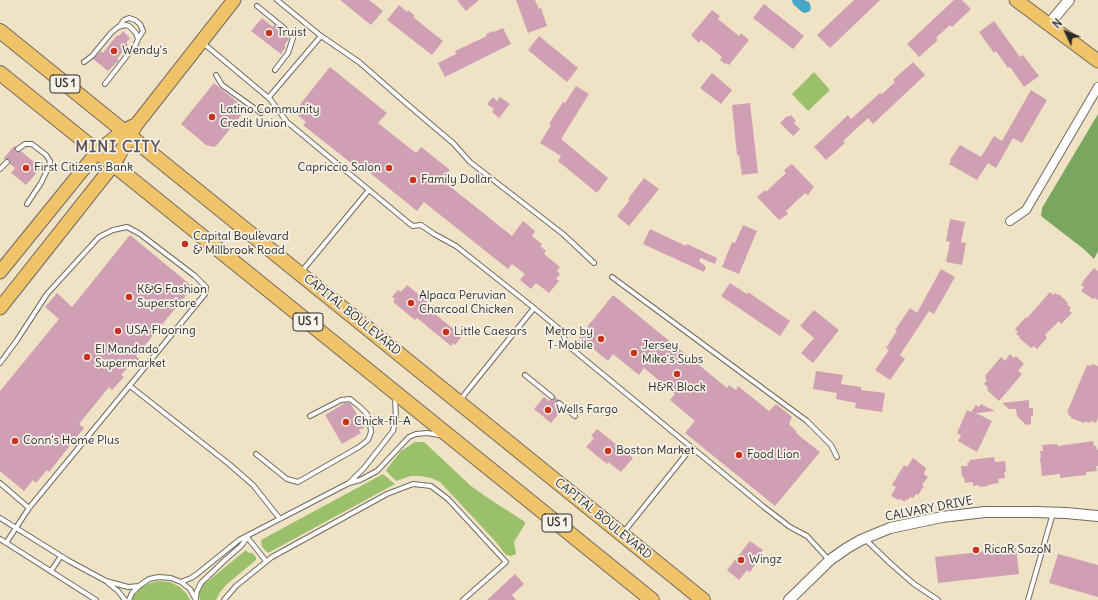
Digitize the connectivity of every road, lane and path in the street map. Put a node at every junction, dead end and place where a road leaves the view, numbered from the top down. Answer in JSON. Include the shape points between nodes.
{"nodes":[{"id":1,"x":234,"y":0,"type":"edge"},
{"id":2,"x":277,"y":0,"type":"edge"},
{"id":3,"x":1016,"y":0,"type":"edge"},
{"id":4,"x":1069,"y":0,"type":"edge"},
{"id":5,"x":257,"y":6,"type":"dead end"},
{"id":6,"x":1049,"y":24,"type":"junction"},
{"id":7,"x":118,"y":27,"type":"junction"},
{"id":8,"x":0,"y":31,"type":"edge"},
{"id":9,"x":321,"y":36,"type":"junction"},
{"id":10,"x":138,"y":39,"type":"junction"},
{"id":11,"x":201,"y":42,"type":"junction"},
{"id":12,"x":1098,"y":61,"type":"edge"},
{"id":13,"x":84,"y":62,"type":"dead end"},
{"id":14,"x":275,"y":70,"type":"dead end"},
{"id":15,"x":0,"y":72,"type":"edge"},
{"id":16,"x":216,"y":74,"type":"dead end"},
{"id":17,"x":105,"y":84,"type":"dead end"},
{"id":18,"x":1098,"y":87,"type":"edge"},
{"id":19,"x":269,"y":97,"type":"junction"},
{"id":20,"x":261,"y":114,"type":"dead end"},
{"id":21,"x":130,"y":131,"type":"junction"},
{"id":22,"x":18,"y":149,"type":"dead end"},
{"id":23,"x":98,"y":151,"type":"junction"},
{"id":24,"x":7,"y":162,"type":"dead end"},
{"id":25,"x":114,"y":164,"type":"junction"},
{"id":26,"x":0,"y":169,"type":"edge"},
{"id":27,"x":369,"y":190,"type":"junction"},
{"id":28,"x":27,"y":204,"type":"dead end"},
{"id":29,"x":1010,"y":221,"type":"dead end"},
{"id":30,"x":594,"y":263,"type":"dead end"},
{"id":31,"x":0,"y":272,"type":"edge"},
{"id":32,"x":300,"y":274,"type":"junction"},
{"id":33,"x":612,"y":277,"type":"dead end"},
{"id":34,"x":0,"y":308,"type":"edge"},
{"id":35,"x":534,"y":308,"type":"junction"},
{"id":36,"x":0,"y":363,"type":"edge"},
{"id":37,"x":525,"y":375,"type":"dead end"},
{"id":38,"x":130,"y":386,"type":"junction"},
{"id":39,"x":390,"y":388,"type":"junction"},
{"id":40,"x":552,"y":397,"type":"dead end"},
{"id":41,"x":458,"y":402,"type":"junction"},
{"id":42,"x":559,"y":403,"type":"dead end"},
{"id":43,"x":310,"y":416,"type":"dead end"},
{"id":44,"x":575,"y":416,"type":"dead end"},
{"id":45,"x":453,"y":438,"type":"junction"},
{"id":46,"x":692,"y":447,"type":"junction"},
{"id":47,"x":256,"y":454,"type":"dead end"},
{"id":48,"x":837,"y":457,"type":"dead end"},
{"id":49,"x":0,"y":483,"type":"edge"},
{"id":50,"x":349,"y":483,"type":"junction"},
{"id":51,"x":29,"y":508,"type":"junction"},
{"id":52,"x":1053,"y":512,"type":"junction"},
{"id":53,"x":1098,"y":516,"type":"edge"},
{"id":54,"x":0,"y":518,"type":"edge"},
{"id":55,"x":280,"y":519,"type":"junction"},
{"id":56,"x":16,"y":528,"type":"junction"},
{"id":57,"x":622,"y":534,"type":"junction"},
{"id":58,"x":247,"y":537,"type":"junction"},
{"id":59,"x":865,"y":538,"type":"junction"},
{"id":60,"x":0,"y":540,"type":"edge"},
{"id":61,"x":6,"y":543,"type":"junction"},
{"id":62,"x":61,"y":556,"type":"junction"},
{"id":63,"x":830,"y":560,"type":"junction"},
{"id":64,"x":266,"y":561,"type":"junction"},
{"id":65,"x":51,"y":571,"type":"junction"},
{"id":66,"x":106,"y":581,"type":"junction"},
{"id":67,"x":181,"y":582,"type":"junction"},
{"id":68,"x":139,"y":586,"type":"junction"},
{"id":69,"x":96,"y":600,"type":"edge"},
{"id":70,"x":125,"y":600,"type":"edge"},
{"id":71,"x":129,"y":600,"type":"edge"},
{"id":72,"x":196,"y":600,"type":"edge"},
{"id":73,"x":224,"y":600,"type":"edge"},
{"id":74,"x":463,"y":600,"type":"edge"},
{"id":75,"x":652,"y":600,"type":"edge"},
{"id":76,"x":703,"y":600,"type":"edge"},
{"id":77,"x":789,"y":600,"type":"edge"},
{"id":78,"x":938,"y":600,"type":"edge"},
{"id":79,"x":1028,"y":600,"type":"edge"}],
"edges":[{"from":1,"to":11,"type":"main road"},
{"from":2,"to":9,"type":"lane"},
{"from":3,"to":6,"type":"main road"},
{"from":4,"to":6,"type":"street"},
{"from":5,"to":14,"type":"lane","via":[[293,38],[288,53]]},
{"from":6,"to":12,"type":"main road"},
{"from":7,"to":10,"type":"lane","via":[[129,26]]},
{"from":7,"to":10,"type":"lane","via":[[124,20],[135,20],[143,30]]},
{"from":7,"to":13,"type":"lane"},
{"from":8,"to":21,"type":"highway","name":"CAPITAL BOULEVARD","number":"US 1"},
{"from":9,"to":19,"type":"lane"},
{"from":9,"to":30,"type":"lane","via":[[359,62],[453,143],[470,162],[563,234]]},
{"from":10,"to":17,"type":"lane"},
{"from":11,"to":19,"type":"lane"},
{"from":11,"to":21,"type":"main road"},
{"from":15,"to":23,"type":"highway","number":"US 1"},
{"from":16,"to":20,"type":"lane","via":[[222,85]]},
{"from":18,"to":29,"type":"street","via":[[1026,210]]},
{"from":19,"to":27,"type":"lane","via":[[287,122]]},
{"from":21,"to":23,"type":"main road"},
{"from":21,"to":25,"type":"main road"},
{"from":21,"to":32,"type":"highway","name":"CAPITAL BOULEVARD","number":"US 1"},
{"from":22,"to":28,"type":"lane","via":[[25,144],[32,144],[50,161]]},
{"from":23,"to":25,"type":"highway","number":"US 1"},
{"from":23,"to":31,"type":"main road"},
{"from":24,"to":26,"type":"lane"},
{"from":25,"to":34,"type":"main road"},
{"from":25,"to":39,"type":"highway","number":"US 1"},
{"from":27,"to":32,"type":"lane"},
{"from":27,"to":35,"type":"lane","via":[[413,226],[421,225],[456,246]]},
{"from":32,"to":41,"type":"highway","name":"CAPITAL BOULEVARD","number":"US 1"},
{"from":33,"to":48,"type":"lane","via":[[807,421],[831,445]]},
{"from":35,"to":41,"type":"lane"},
{"from":35,"to":46,"type":"lane","via":[[563,332],[566,344]]},
{"from":36,"to":38,"type":"lane","via":[[47,294],[94,242],[113,230],[127,227],[140,234],[206,286],[205,294]]},
{"from":37,"to":40,"type":"lane"},
{"from":38,"to":51,"type":"lane"},
{"from":38,"to":55,"type":"lane","via":[[253,485]]},
{"from":39,"to":45,"type":"highway","number":"US 1"},
{"from":39,"to":50,"type":"lane","via":[[396,400],[393,431]]},
{"from":41,"to":57,"type":"highway","name":"CAPITAL BOULEVARD","number":"US 1"},
{"from":42,"to":44,"type":"lane"},
{"from":43,"to":47,"type":"lane","via":[[341,400],[350,399],[367,414],[371,432],[368,440],[359,447],[298,482],[287,479]]},
{"from":45,"to":50,"type":"lane","via":[[427,433],[409,437],[377,471]]},
{"from":45,"to":75,"type":"highway","number":"US 1"},
{"from":46,"to":57,"type":"lane"},
{"from":46,"to":63,"type":"lane","via":[[787,524],[807,536]]},
{"from":49,"to":51,"type":"lane"},
{"from":50,"to":55,"type":"lane"},
{"from":51,"to":56,"type":"lane"},
{"from":52,"to":53,"type":"street","name":"CALVARY DRIVE"},
{"from":52,"to":59,"type":"street","name":"CALVARY DRIVE","via":[[1001,511],[949,516],[890,528]]},
{"from":52,"to":79,"type":"lane"},
{"from":54,"to":56,"type":"lane"},
{"from":55,"to":58,"type":"lane"},
{"from":56,"to":61,"type":"lane"},
{"from":56,"to":62,"type":"lane"},
{"from":57,"to":76,"type":"highway","name":"CAPITAL BOULEVARD","number":"US 1"},
{"from":58,"to":64,"type":"lane"},
{"from":58,"to":67,"type":"lane","via":[[239,540],[191,578]]},
{"from":58,"to":72,"type":"lane","via":[[241,546],[201,583]]},
{"from":59,"to":63,"type":"street","name":"CALVARY DRIVE"},
{"from":59,"to":78,"type":"lane","via":[[890,564]]},
{"from":60,"to":61,"type":"lane"},
{"from":61,"to":65,"type":"lane"},
{"from":62,"to":65,"type":"lane"},
{"from":62,"to":66,"type":"lane"},
{"from":63,"to":77,"type":"street","name":"CALVARY DRIVE"},
{"from":64,"to":73,"type":"lane","via":[[236,586]]},
{"from":64,"to":74,"type":"lane","via":[[387,494],[413,484],[431,486],[448,499],[506,562]]},
{"from":65,"to":69,"type":"lane"},
{"from":66,"to":68,"type":"lane","via":[[128,587]]},
{"from":66,"to":70,"type":"lane"},
{"from":67,"to":68,"type":"lane","via":[[159,577],[149,579]]},
{"from":67,"to":72,"type":"lane","via":[[190,589]]},
{"from":68,"to":71,"type":"lane"}]}
